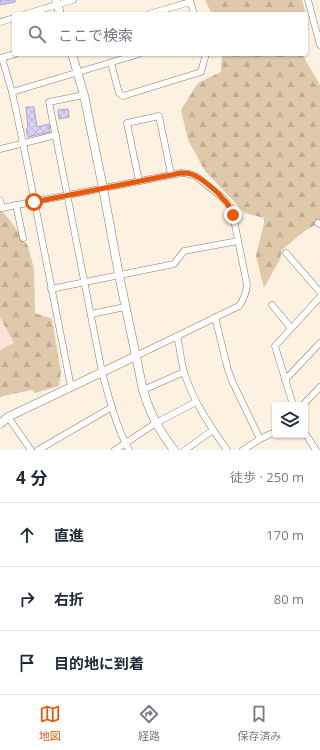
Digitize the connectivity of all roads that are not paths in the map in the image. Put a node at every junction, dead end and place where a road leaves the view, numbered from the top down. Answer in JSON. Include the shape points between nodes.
{"nodes":[{"id":1,"x":73,"y":0,"type":"edge"},
{"id":2,"x":308,"y":0,"type":"edge"},
{"id":3,"x":190,"y":1,"type":"edge"},
{"id":4,"x":56,"y":2,"type":"edge"},
{"id":5,"x":31,"y":12,"type":"edge"},
{"id":6,"x":59,"y":12,"type":"edge"},
{"id":7,"x":155,"y":12,"type":"edge"},
{"id":8,"x":193,"y":12,"type":"edge"},
{"id":9,"x":320,"y":14,"type":"edge"},
{"id":10,"x":313,"y":16,"type":"junction"},
{"id":11,"x":12,"y":19,"type":"edge"},
{"id":12,"x":0,"y":22,"type":"edge"},
{"id":13,"x":320,"y":45,"type":"edge"},
{"id":14,"x":12,"y":55,"type":"edge"},
{"id":15,"x":73,"y":56,"type":"edge"},
{"id":16,"x":133,"y":56,"type":"edge"},
{"id":17,"x":205,"y":56,"type":"edge"},
{"id":18,"x":1,"y":58,"type":"edge"},
{"id":19,"x":111,"y":63,"type":"junction"},
{"id":20,"x":77,"y":72,"type":"junction"},
{"id":21,"x":12,"y":92,"type":"junction"},
{"id":22,"x":84,"y":95,"type":"junction"},
{"id":23,"x":56,"y":135,"type":"junction"},
{"id":24,"x":23,"y":143,"type":"junction"},
{"id":25,"x":0,"y":148,"type":"edge"},
{"id":26,"x":171,"y":174,"type":"junction"},
{"id":27,"x":139,"y":181,"type":"junction"},
{"id":28,"x":102,"y":188,"type":"junction"},
{"id":29,"x":68,"y":195,"type":"junction"},
{"id":30,"x":0,"y":200,"type":"edge"},
{"id":31,"x":34,"y":202,"type":"junction"},
{"id":32,"x":16,"y":205,"type":"junction"},
{"id":33,"x":23,"y":238,"type":"dead end"},
{"id":34,"x":238,"y":240,"type":"junction"},
{"id":35,"x":286,"y":254,"type":"dead end"},
{"id":36,"x":119,"y":275,"type":"junction"},
{"id":37,"x":85,"y":282,"type":"junction"},
{"id":38,"x":51,"y":288,"type":"junction"},
{"id":39,"x":319,"y":289,"type":"edge"},
{"id":40,"x":320,"y":297,"type":"edge"},
{"id":41,"x":272,"y":305,"type":"dead end"},
{"id":42,"x":125,"y":307,"type":"junction"},
{"id":43,"x":91,"y":314,"type":"junction"},
{"id":44,"x":215,"y":317,"type":"junction"},
{"id":45,"x":292,"y":328,"type":"junction"},
{"id":46,"x":177,"y":336,"type":"junction"},
{"id":47,"x":320,"y":343,"type":"edge"},
{"id":48,"x":136,"y":356,"type":"junction"},
{"id":49,"x":102,"y":372,"type":"junction"},
{"id":50,"x":184,"y":372,"type":"junction"},
{"id":51,"x":285,"y":380,"type":"junction"},
{"id":52,"x":71,"y":386,"type":"junction"},
{"id":53,"x":320,"y":387,"type":"edge"},
{"id":54,"x":143,"y":390,"type":"junction"},
{"id":55,"x":196,"y":402,"type":"junction"},
{"id":56,"x":291,"y":402,"type":"edge"},
{"id":57,"x":306,"y":402,"type":"edge"},
{"id":58,"x":112,"y":407,"type":"junction"},
{"id":59,"x":8,"y":417,"type":"junction"},
{"id":60,"x":156,"y":423,"type":"junction"},
{"id":61,"x":0,"y":424,"type":"edge"},
{"id":62,"x":213,"y":430,"type":"junction"},
{"id":63,"x":272,"y":433,"type":"edge"},
{"id":64,"x":308,"y":438,"type":"edge"},
{"id":65,"x":260,"y":439,"type":"junction"},
{"id":66,"x":126,"y":443,"type":"junction"},
{"id":67,"x":31,"y":450,"type":"edge"},
{"id":68,"x":38,"y":450,"type":"edge"},
{"id":69,"x":115,"y":450,"type":"edge"},
{"id":70,"x":129,"y":450,"type":"edge"},
{"id":71,"x":174,"y":450,"type":"edge"},
{"id":72,"x":185,"y":450,"type":"edge"},
{"id":73,"x":227,"y":450,"type":"edge"},
{"id":74,"x":243,"y":450,"type":"edge"},
{"id":75,"x":316,"y":450,"type":"edge"}],
"edges":[{"from":1,"to":4,"type":"street"},
{"from":2,"to":10,"type":"street"},
{"from":3,"to":7,"type":"street"},
{"from":3,"to":8,"type":"street"},
{"from":4,"to":5,"type":"street"},
{"from":4,"to":6,"type":"street"},
{"from":9,"to":10,"type":"street"},
{"from":10,"to":13,"type":"street"},
{"from":11,"to":12,"type":"street"},
{"from":14,"to":18,"type":"street"},
{"from":15,"to":20,"type":"street"},
{"from":16,"to":19,"type":"street"},
{"from":17,"to":19,"type":"street","via":[[201,72],[123,96],[119,93]]},
{"from":18,"to":21,"type":"street"},
{"from":19,"to":20,"type":"street"},
{"from":20,"to":21,"type":"street"},
{"from":20,"to":22,"type":"street"},
{"from":21,"to":24,"type":"street"},
{"from":22,"to":23,"type":"street","via":[[49,102]]},
{"from":22,"to":28,"type":"street"},
{"from":23,"to":24,"type":"street"},
{"from":23,"to":29,"type":"street"},
{"from":24,"to":25,"type":"street"},
{"from":24,"to":31,"type":"street"},
{"from":26,"to":27,"type":"street"},
{"from":26,"to":27,"type":"street","via":[[159,116],[127,123]]},
{"from":26,"to":34,"type":"street","via":[[190,174],[197,177],[224,199],[233,215]]},
{"from":27,"to":28,"type":"street"},
{"from":28,"to":29,"type":"street"},
{"from":28,"to":36,"type":"street"},
{"from":29,"to":31,"type":"street"},
{"from":29,"to":37,"type":"street"},
{"from":30,"to":32,"type":"street","via":[[2,208]]},
{"from":31,"to":32,"type":"street"},
{"from":31,"to":38,"type":"street"},
{"from":32,"to":33,"type":"street"},
{"from":34,"to":36,"type":"street","via":[[184,251],[174,264]]},
{"from":34,"to":44,"type":"street","via":[[247,285],[244,299],[239,306]]},
{"from":35,"to":39,"type":"street"},
{"from":36,"to":37,"type":"street"},
{"from":36,"to":42,"type":"street"},
{"from":37,"to":38,"type":"street"},
{"from":37,"to":43,"type":"street"},
{"from":38,"to":52,"type":"street"},
{"from":40,"to":45,"type":"street"},
{"from":41,"to":45,"type":"street"},
{"from":42,"to":43,"type":"street"},
{"from":42,"to":48,"type":"street"},
{"from":43,"to":49,"type":"street"},
{"from":44,"to":46,"type":"street"},
{"from":44,"to":65,"type":"street","via":[[233,384]]},
{"from":45,"to":51,"type":"street","via":[[275,346]]},
{"from":46,"to":48,"type":"street"},
{"from":46,"to":50,"type":"street"},
{"from":47,"to":51,"type":"street"},
{"from":48,"to":49,"type":"street"},
{"from":48,"to":54,"type":"street"},
{"from":49,"to":52,"type":"street"},
{"from":49,"to":58,"type":"street"},
{"from":50,"to":54,"type":"street"},
{"from":50,"to":55,"type":"street"},
{"from":51,"to":56,"type":"street"},
{"from":52,"to":59,"type":"street"},
{"from":53,"to":57,"type":"street"},
{"from":54,"to":60,"type":"street"},
{"from":55,"to":60,"type":"street"},
{"from":55,"to":62,"type":"street"},
{"from":58,"to":66,"type":"street"},
{"from":58,"to":68,"type":"street"},
{"from":59,"to":61,"type":"street"},
{"from":59,"to":67,"type":"street"},
{"from":60,"to":66,"type":"street"},
{"from":60,"to":71,"type":"street"},
{"from":62,"to":72,"type":"street"},
{"from":62,"to":73,"type":"street"},
{"from":63,"to":65,"type":"street"},
{"from":64,"to":75,"type":"street"},
{"from":65,"to":74,"type":"street"},
{"from":66,"to":69,"type":"street"},
{"from":66,"to":70,"type":"street"}]}
